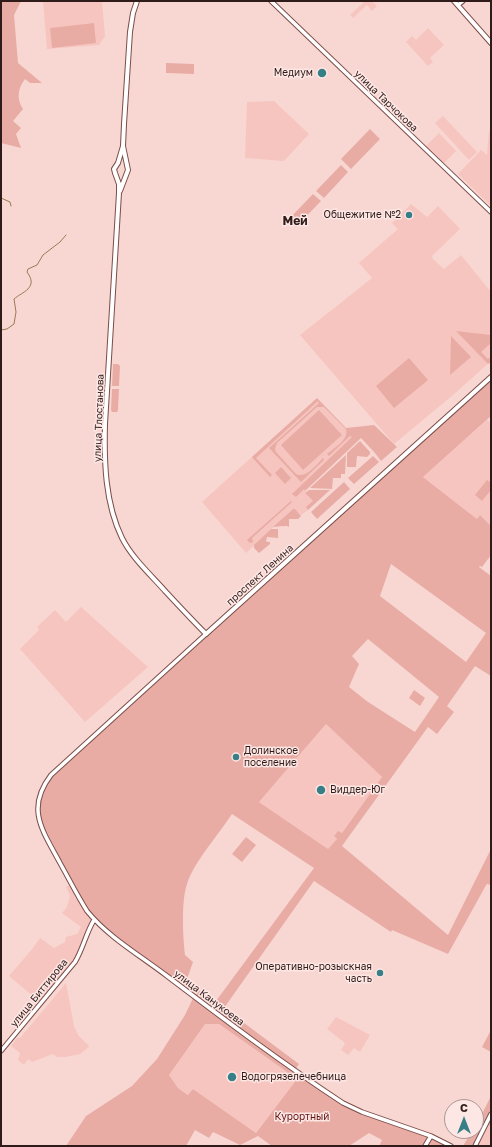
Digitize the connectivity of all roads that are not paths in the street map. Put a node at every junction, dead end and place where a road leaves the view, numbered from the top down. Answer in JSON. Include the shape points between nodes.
{"nodes":[{"id":1,"x":137,"y":1,"type":"edge"},
{"id":2,"x":271,"y":1,"type":"edge"},
{"id":3,"x":454,"y":1,"type":"edge"},
{"id":4,"x":463,"y":1,"type":"edge"},
{"id":5,"x":458,"y":5,"type":"junction"},
{"id":6,"x":491,"y":43,"type":"edge"},
{"id":7,"x":123,"y":146,"type":"junction"},
{"id":8,"x":118,"y":163,"type":"junction"},
{"id":9,"x":126,"y":164,"type":"junction"},
{"id":10,"x":117,"y":177,"type":"junction"},
{"id":11,"x":125,"y":177,"type":"junction"},
{"id":12,"x":119,"y":193,"type":"junction"},
{"id":13,"x":491,"y":212,"type":"edge"},
{"id":14,"x":491,"y":377,"type":"edge"},
{"id":15,"x":206,"y":634,"type":"junction"},
{"id":16,"x":43,"y":788,"type":"joint"},
{"id":17,"x":94,"y":920,"type":"junction"},
{"id":18,"x":1,"y":1052,"type":"edge"},
{"id":19,"x":491,"y":1114,"type":"edge"},
{"id":20,"x":431,"y":1136,"type":"junction"},
{"id":21,"x":425,"y":1146,"type":"edge"},
{"id":22,"x":451,"y":1146,"type":"edge"},
{"id":23,"x":474,"y":1146,"type":"edge"}],
"edges":[{"from":1,"to":7,"type":"main road","via":[[130,32]]},
{"from":2,"to":13,"type":"street","name":"улица Тарчокова"},
{"from":3,"to":5,"type":"main road"},
{"from":4,"to":5,"type":"street"},
{"from":5,"to":6,"type":"main road"},
{"from":7,"to":8,"type":"main road"},
{"from":7,"to":9,"type":"main road"},
{"from":8,"to":9,"type":"main road","via":[[122,161]]},
{"from":8,"to":10,"type":"main road","via":[[114,171]]},
{"from":9,"to":11,"type":"main road","via":[[128,170]]},
{"from":10,"to":11,"type":"main road"},
{"from":10,"to":12,"type":"main road"},
{"from":11,"to":12,"type":"main road"},
{"from":12,"to":15,"type":"main road","name":"улица Тлостанова","via":[[104,440],[109,497],[119,531],[130,550],[149,574]]},
{"from":14,"to":15,"type":"main road","name":"проспект Ленина"},
{"from":15,"to":16,"type":"street","name":"проспект Ленина","via":[[58,768]]},
{"from":16,"to":17,"type":"street","name":"улица Канукоева","via":[[38,812],[44,836]]},
{"from":17,"to":18,"type":"street","name":"улица Биттирова","via":[[75,962]]},
{"from":17,"to":20,"type":"street","name":"улица Канукоева","via":[[239,1031],[343,1103]]},
{"from":19,"to":23,"type":"street"},
{"from":20,"to":21,"type":"street"},
{"from":20,"to":22,"type":"street","name":"улица Канукоева"}]}
